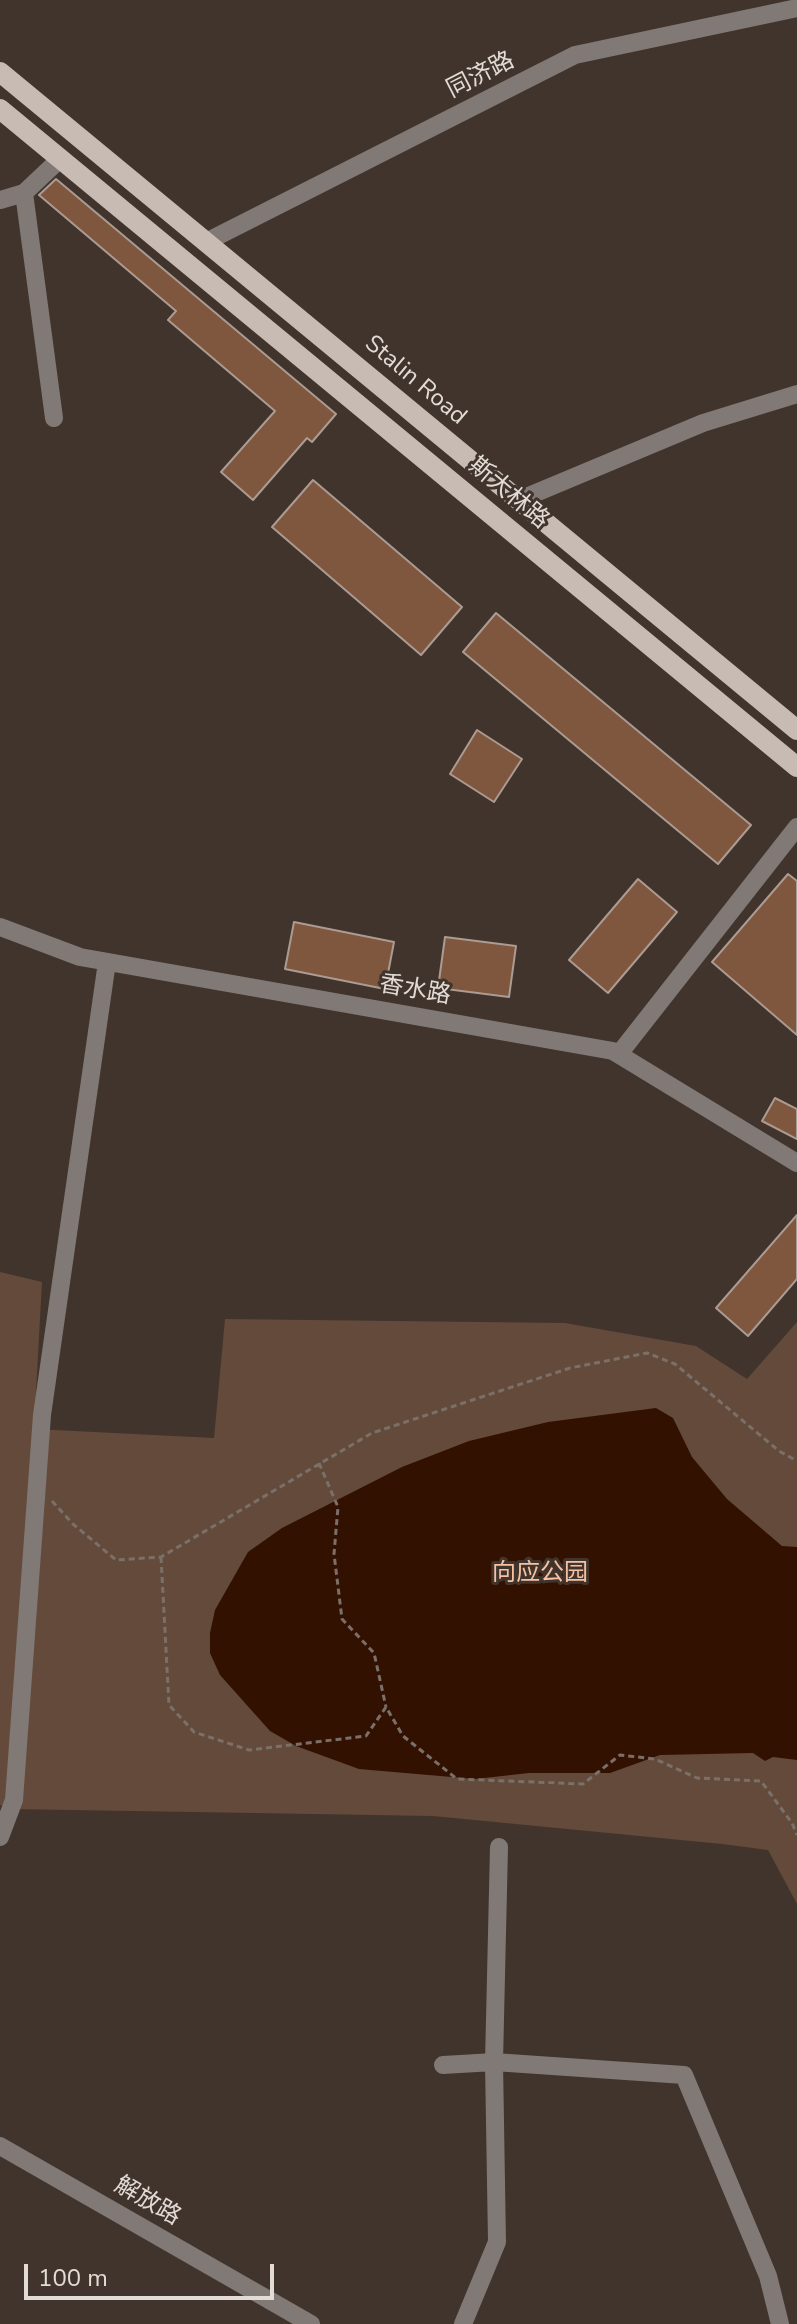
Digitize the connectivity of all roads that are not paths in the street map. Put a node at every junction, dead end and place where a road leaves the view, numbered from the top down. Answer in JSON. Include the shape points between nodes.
{"nodes":[{"id":1,"x":797,"y":8,"type":"edge"},
{"id":2,"x":0,"y":72,"type":"edge"},
{"id":3,"x":0,"y":109,"type":"edge"},
{"id":4,"x":60,"y":159,"type":"junction"},
{"id":5,"x":24,"y":193,"type":"junction"},
{"id":6,"x":0,"y":200,"type":"edge"},
{"id":7,"x":206,"y":242,"type":"junction"},
{"id":8,"x":797,"y":394,"type":"edge"},
{"id":9,"x":54,"y":418,"type":"dead end"},
{"id":10,"x":519,"y":500,"type":"junction"},
{"id":11,"x":797,"y":730,"type":"edge"},
{"id":12,"x":797,"y":767,"type":"edge"},
{"id":13,"x":797,"y":827,"type":"edge"},
{"id":14,"x":0,"y":927,"type":"edge"},
{"id":15,"x":107,"y":962,"type":"junction"},
{"id":16,"x":619,"y":1054,"type":"junction"},
{"id":17,"x":797,"y":1163,"type":"edge"},
{"id":18,"x":0,"y":1837,"type":"edge"},
{"id":19,"x":499,"y":1847,"type":"dead end"},
{"id":20,"x":494,"y":2062,"type":"junction"},
{"id":21,"x":443,"y":2065,"type":"dead end"},
{"id":22,"x":0,"y":2146,"type":"edge"},
{"id":23,"x":311,"y":2324,"type":"edge"},
{"id":24,"x":463,"y":2324,"type":"edge"},
{"id":25,"x":780,"y":2324,"type":"edge"}],
"edges":[{"from":1,"to":7,"type":"street","name":"同济路","via":[[575,55]]},
{"from":2,"to":7,"type":"main road","name":"Stalin Road"},
{"from":3,"to":4,"type":"main road","name":"斯大林路"},
{"from":4,"to":5,"type":"street"},
{"from":4,"to":12,"type":"main road","name":"斯大林路"},
{"from":5,"to":6,"type":"street"},
{"from":5,"to":9,"type":"street"},
{"from":7,"to":10,"type":"main road","name":"Stalin Road"},
{"from":8,"to":10,"type":"street","via":[[703,423]]},
{"from":10,"to":11,"type":"main road","name":"Stalin Road"},
{"from":13,"to":16,"type":"street"},
{"from":14,"to":15,"type":"street","name":"香水路"},
{"from":15,"to":16,"type":"street","name":"香水路"},
{"from":15,"to":18,"type":"street","via":[[42,1415],[14,1800]]},
{"from":16,"to":17,"type":"street","name":"香水路"},
{"from":19,"to":20,"type":"street"},
{"from":20,"to":21,"type":"street"},
{"from":20,"to":24,"type":"street","via":[[497,2242]]},
{"from":20,"to":25,"type":"street","via":[[684,2075],[768,2276]]},
{"from":22,"to":23,"type":"street","name":"解放路"}]}
